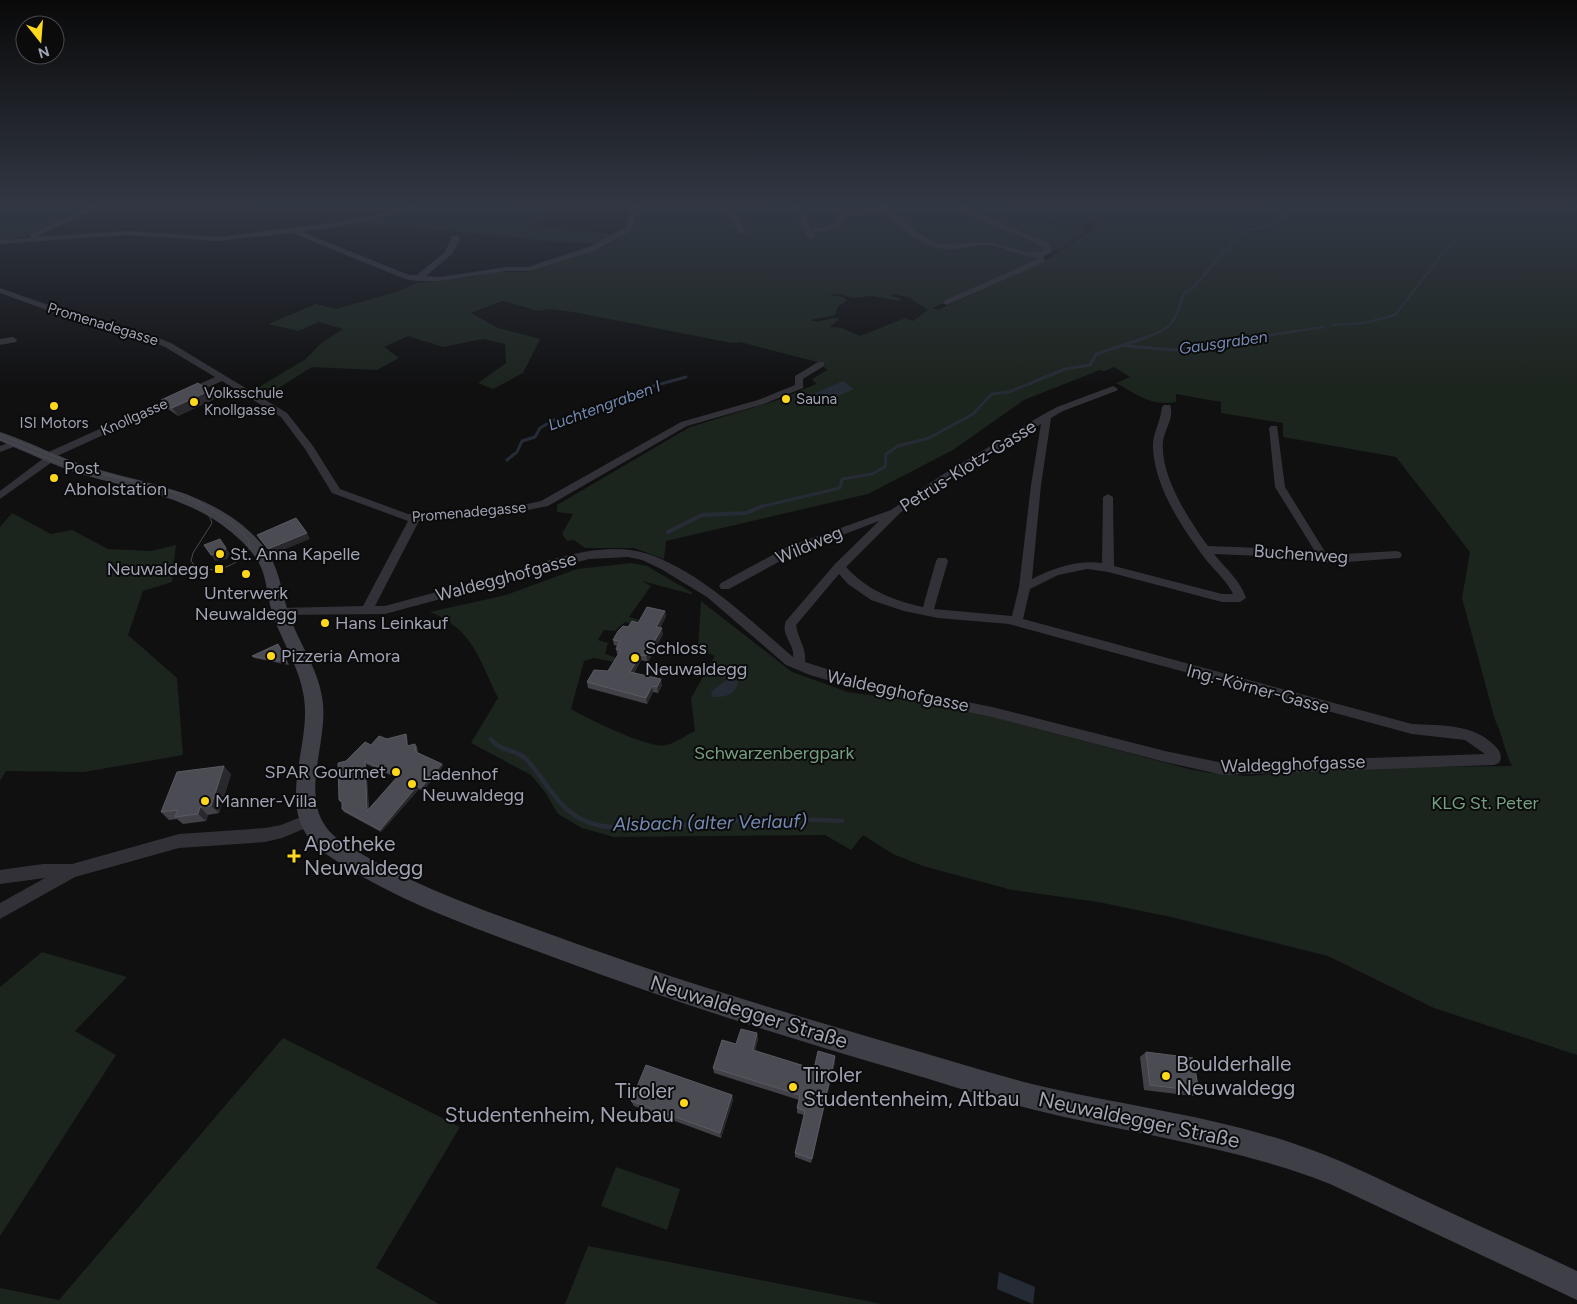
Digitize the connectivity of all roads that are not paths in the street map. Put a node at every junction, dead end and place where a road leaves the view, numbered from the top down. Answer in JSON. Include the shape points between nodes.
{"nodes":[{"id":1,"x":383,"y":266,"type":"edge"},
{"id":2,"x":433,"y":266,"type":"edge"},
{"id":3,"x":537,"y":266,"type":"edge"},
{"id":4,"x":1029,"y":266,"type":"edge"},
{"id":5,"x":417,"y":279,"type":"junction"},
{"id":6,"x":0,"y":290,"type":"edge"},
{"id":7,"x":947,"y":303,"type":"dead end"},
{"id":8,"x":13,"y":340,"type":"dead end"},
{"id":9,"x":0,"y":342,"type":"edge"},
{"id":10,"x":821,"y":364,"type":"dead end"},
{"id":11,"x":221,"y":378,"type":"junction"},
{"id":12,"x":1113,"y":389,"type":"dead end"},
{"id":13,"x":1167,"y":407,"type":"dead end"},
{"id":14,"x":1046,"y":416,"type":"junction"},
{"id":15,"x":1274,"y":428,"type":"dead end"},
{"id":16,"x":0,"y":436,"type":"edge"},
{"id":17,"x":16,"y":442,"type":"junction"},
{"id":18,"x":0,"y":449,"type":"edge"},
{"id":19,"x":49,"y":457,"type":"junction"},
{"id":20,"x":0,"y":496,"type":"edge"},
{"id":21,"x":1108,"y":497,"type":"dead end"},
{"id":22,"x":896,"y":511,"type":"junction"},
{"id":23,"x":415,"y":518,"type":"junction"},
{"id":24,"x":1205,"y":550,"type":"junction"},
{"id":25,"x":1396,"y":555,"type":"dead end"},
{"id":26,"x":1323,"y":558,"type":"junction"},
{"id":27,"x":942,"y":561,"type":"dead end"},
{"id":28,"x":839,"y":567,"type":"junction"},
{"id":29,"x":1108,"y":568,"type":"junction"},
{"id":30,"x":725,"y":586,"type":"dead end"},
{"id":31,"x":1025,"y":586,"type":"junction"},
{"id":32,"x":367,"y":610,"type":"junction"},
{"id":33,"x":280,"y":612,"type":"junction"},
{"id":34,"x":927,"y":612,"type":"junction"},
{"id":35,"x":1014,"y":622,"type":"junction"},
{"id":36,"x":798,"y":665,"type":"junction"},
{"id":37,"x":1494,"y":759,"type":"joint"},
{"id":38,"x":308,"y":820,"type":"junction"},
{"id":39,"x":72,"y":871,"type":"junction"},
{"id":40,"x":0,"y":877,"type":"edge"},
{"id":41,"x":0,"y":911,"type":"edge"},
{"id":42,"x":1577,"y":1286,"type":"edge"}],
"edges":[{"from":1,"to":5,"type":"street"},
{"from":2,"to":5,"type":"street"},
{"from":3,"to":5,"type":"street","via":[[464,277]]},
{"from":4,"to":7,"type":"street"},
{"from":6,"to":11,"type":"street","name":"Promenadegasse","via":[[74,317],[154,338]]},
{"from":8,"to":9,"type":"street"},
{"from":10,"to":23,"type":"street","name":"Promenadegasse","via":[[798,378],[800,386],[761,402],[684,424],[553,501],[518,509]]},
{"from":11,"to":19,"type":"street","name":"Knollgasse"},
{"from":11,"to":23,"type":"street","name":"Promenadegasse","via":[[284,415],[336,491],[392,514]]},
{"from":12,"to":14,"type":"street","name":"Petrus-Klotz-Gasse","via":[[1101,391]]},
{"from":13,"to":24,"type":"street","via":[[1167,418],[1158,437],[1162,465],[1179,509]]},
{"from":14,"to":22,"type":"street","name":"Petrus-Klotz-Gasse"},
{"from":14,"to":31,"type":"street"},
{"from":15,"to":26,"type":"street","via":[[1280,487]]},
{"from":16,"to":17,"type":"main road"},
{"from":17,"to":18,"type":"street"},
{"from":17,"to":19,"type":"main road"},
{"from":19,"to":20,"type":"street","name":"Knollgasse"},
{"from":19,"to":33,"type":"main road","via":[[87,471],[176,493],[217,514],[241,533],[267,564]]},
{"from":21,"to":29,"type":"street"},
{"from":22,"to":28,"type":"street","name":"Petrus-Klotz-Gasse"},
{"from":22,"to":30,"type":"street","name":"Wildweg","via":[[791,550]]},
{"from":23,"to":32,"type":"street"},
{"from":24,"to":26,"type":"street","name":"Buchenweg"},
{"from":24,"to":29,"type":"street","via":[[1233,584],[1240,598],[1222,598]]},
{"from":25,"to":26,"type":"street","name":"Buchenweg"},
{"from":27,"to":34,"type":"street"},
{"from":28,"to":34,"type":"street","name":"Ing.-Körner-Gasse","via":[[875,597]]},
{"from":28,"to":36,"type":"street","name":"Petrus-Klotz-Gasse","via":[[790,624],[791,635],[800,653]]},
{"from":29,"to":31,"type":"street","via":[[1072,567]]},
{"from":31,"to":35,"type":"street"},
{"from":32,"to":33,"type":"street","name":"Waldegghofgasse"},
{"from":32,"to":36,"type":"street","name":"Waldegghofgasse","via":[[397,607],[589,555],[628,553],[657,562],[711,594],[790,662]]},
{"from":33,"to":38,"type":"main road","via":[[314,701],[313,737],[304,796]]},
{"from":34,"to":35,"type":"street","name":"Ing.-Körner-Gasse"},
{"from":35,"to":37,"type":"street","name":"Ing.-Körner-Gasse","via":[[1412,729],[1455,731],[1486,746],[1494,754]]},
{"from":36,"to":37,"type":"street","name":"Waldegghofgasse","via":[[854,685],[992,712],[1183,762],[1223,769]]},
{"from":38,"to":39,"type":"street","via":[[265,835],[171,843]]},
{"from":38,"to":42,"type":"main road","name":"Neuwaldegger Straße","via":[[330,845],[379,874],[508,931],[755,1016],[993,1086],[1070,1106],[1238,1141],[1295,1157]]},
{"from":39,"to":40,"type":"street"},
{"from":39,"to":41,"type":"street"}]}
